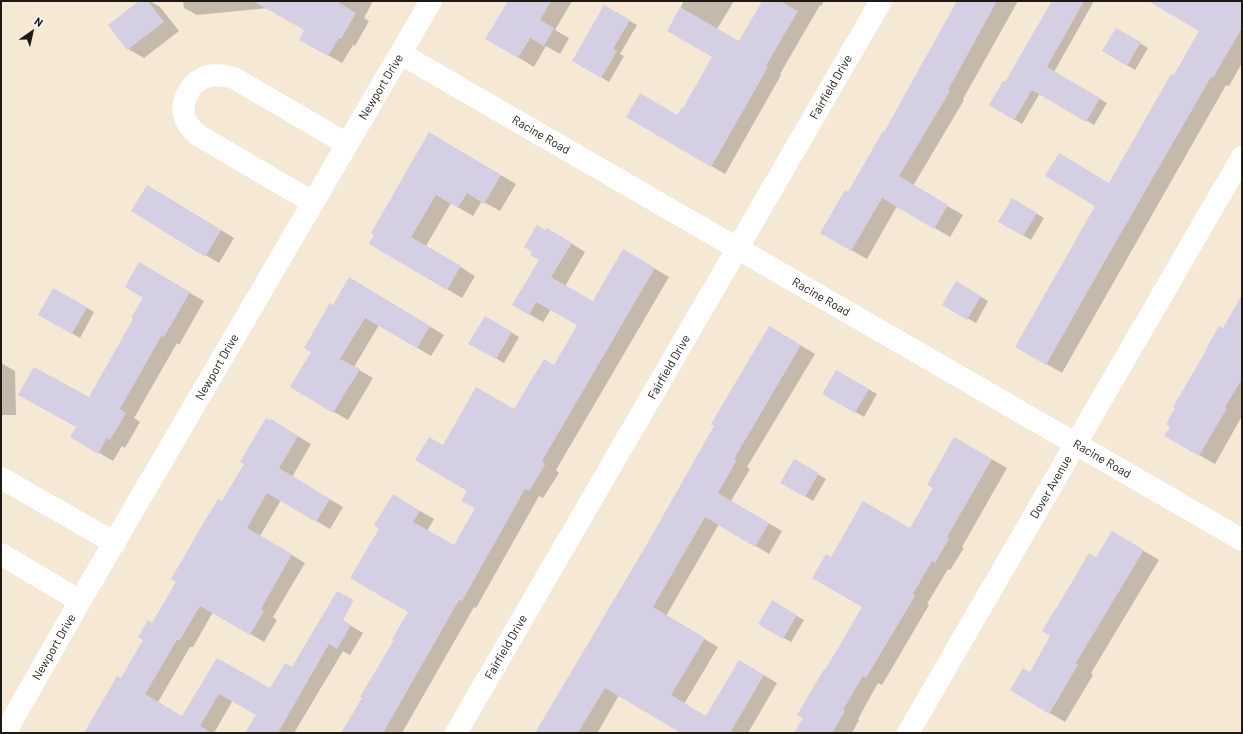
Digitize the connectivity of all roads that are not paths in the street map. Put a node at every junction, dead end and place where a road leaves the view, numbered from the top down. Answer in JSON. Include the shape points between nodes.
{"nodes":[{"id":1,"x":431,"y":1,"type":"edge"},
{"id":2,"x":881,"y":1,"type":"edge"},
{"id":3,"x":400,"y":54,"type":"junction"},
{"id":4,"x":347,"y":144,"type":"junction"},
{"id":5,"x":1242,"y":157,"type":"edge"},
{"id":6,"x":312,"y":202,"type":"junction"},
{"id":7,"x":738,"y":249,"type":"junction"},
{"id":8,"x":1076,"y":444,"type":"junction"},
{"id":9,"x":1,"y":478,"type":"edge"},
{"id":10,"x":1242,"y":540,"type":"edge"},
{"id":11,"x":115,"y":543,"type":"junction"},
{"id":12,"x":1,"y":554,"type":"edge"},
{"id":13,"x":80,"y":601,"type":"junction"},
{"id":14,"x":5,"y":733,"type":"edge"},
{"id":15,"x":456,"y":733,"type":"edge"},
{"id":16,"x":908,"y":733,"type":"edge"}],
"edges":[{"from":1,"to":3,"type":"street","name":"Newport Drive"},
{"from":2,"to":7,"type":"street","name":"Fairfield Drive"},
{"from":3,"to":4,"type":"street","name":"Newport Drive"},
{"from":3,"to":7,"type":"street","name":"Racine Road"},
{"from":4,"to":6,"type":"street","name":"Newport Drive"},
{"from":4,"to":6,"type":"street","via":[[234,78],[208,76],[197,82],[188,92],[183,103],[185,117],[198,135]]},
{"from":5,"to":8,"type":"street","name":"Dover Avenue"},
{"from":6,"to":11,"type":"street","name":"Newport Drive"},
{"from":7,"to":8,"type":"street","name":"Racine Road"},
{"from":7,"to":15,"type":"street","name":"Fairfield Drive"},
{"from":8,"to":10,"type":"street","name":"Racine Road"},
{"from":8,"to":16,"type":"street","name":"Dover Avenue"},
{"from":9,"to":11,"type":"street"},
{"from":11,"to":13,"type":"street","name":"Newport Drive"},
{"from":12,"to":13,"type":"street"},
{"from":13,"to":14,"type":"street","name":"Newport Drive"}]}
